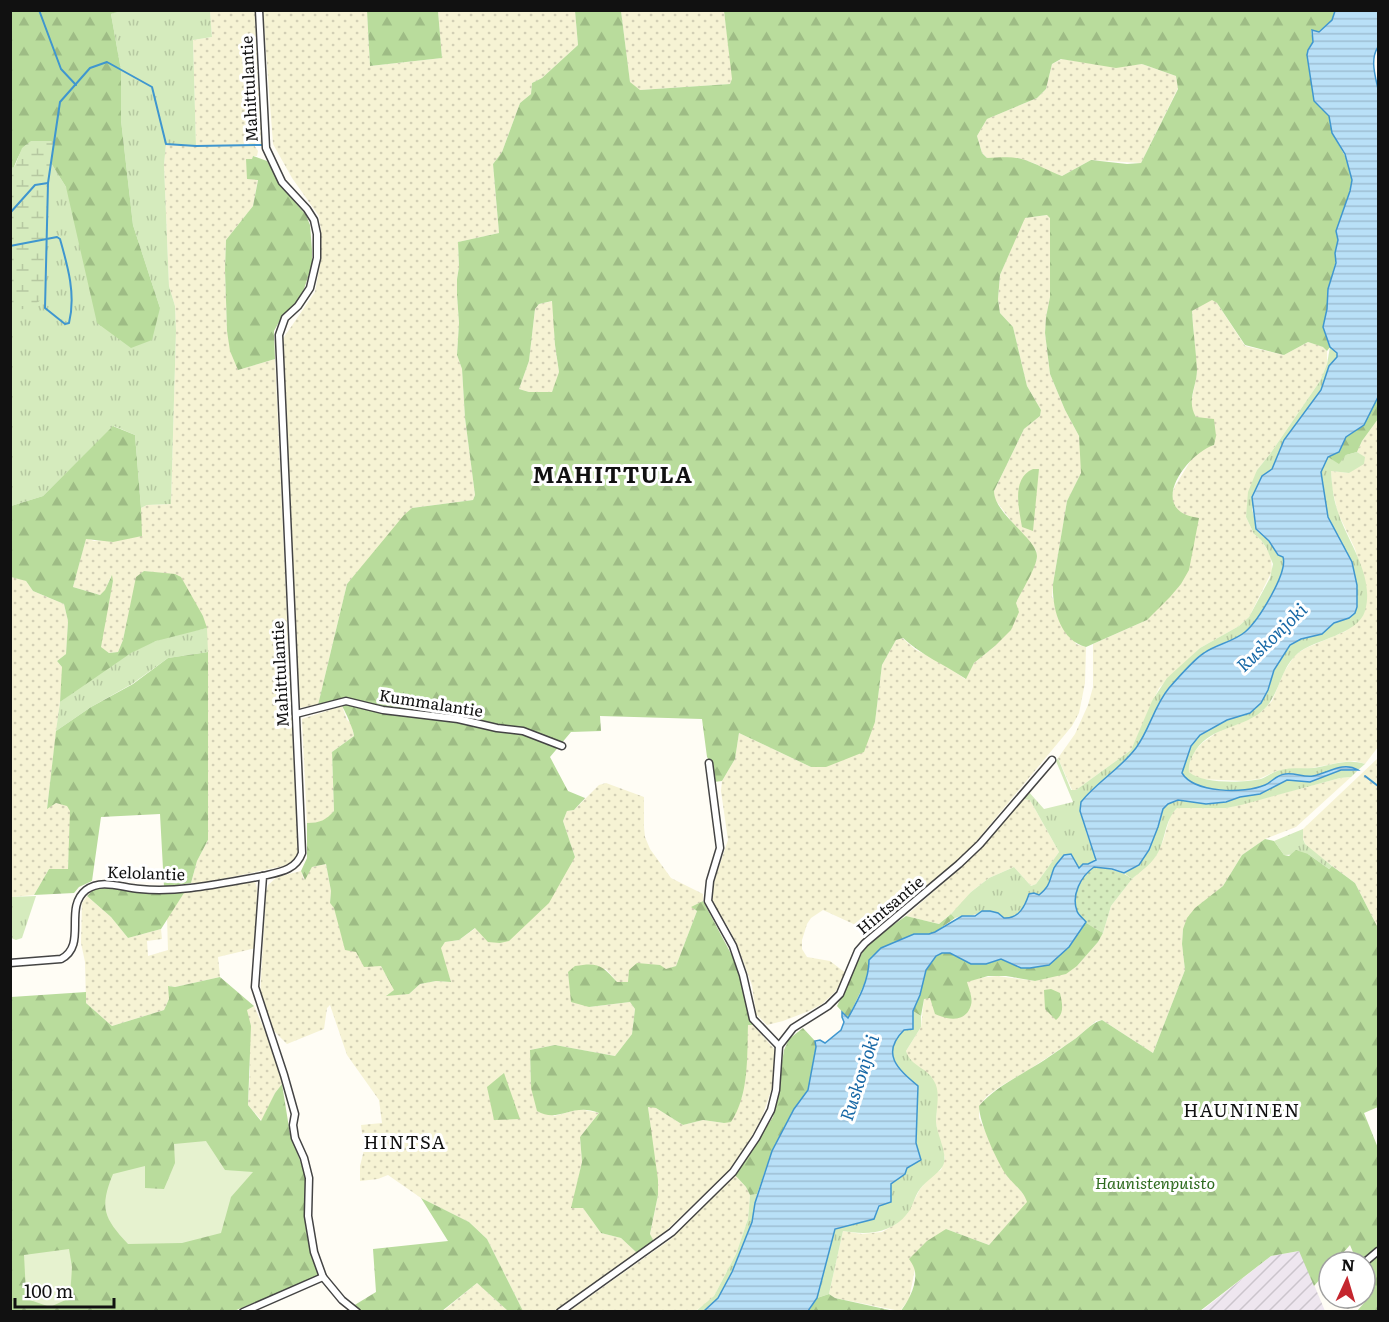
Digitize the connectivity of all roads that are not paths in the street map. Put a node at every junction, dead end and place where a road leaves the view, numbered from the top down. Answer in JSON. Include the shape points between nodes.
{"nodes":[{"id":1,"x":259,"y":10,"type":"edge"},
{"id":2,"x":296,"y":714,"type":"junction"},
{"id":3,"x":562,"y":746,"type":"dead end"},
{"id":4,"x":1052,"y":760,"type":"dead end"},
{"id":5,"x":709,"y":763,"type":"dead end"},
{"id":6,"x":263,"y":876,"type":"junction"},
{"id":7,"x":10,"y":963,"type":"edge"},
{"id":8,"x":779,"y":1046,"type":"junction"},
{"id":9,"x":323,"y":1277,"type":"junction"},
{"id":10,"x":243,"y":1311,"type":"edge"},
{"id":11,"x":357,"y":1311,"type":"edge"},
{"id":12,"x":560,"y":1311,"type":"edge"}],
"edges":[{"from":1,"to":2,"type":"street","name":"Mahittulantie","via":[[266,148],[282,182],[314,219],[317,234],[317,258],[310,288],[285,318],[279,335]]},
{"from":2,"to":3,"type":"street","name":"Kummalantie","via":[[346,701],[523,731]]},
{"from":2,"to":6,"type":"street","name":"Mahittulantie","via":[[302,853],[290,869]]},
{"from":4,"to":8,"type":"street","name":"Hintsantie","via":[[980,844],[865,943],[840,994],[793,1028]]},
{"from":5,"to":8,"type":"street","via":[[720,848],[708,901],[733,946],[753,1019]]},
{"from":6,"to":7,"type":"street","name":"Kelolantie","via":[[173,890],[98,884],[78,898],[75,943],[68,956]]},
{"from":6,"to":9,"type":"street","via":[[255,987],[295,1114],[293,1125],[309,1178],[309,1232]]},
{"from":8,"to":12,"type":"street","via":[[771,1110],[733,1172],[672,1232]]},
{"from":9,"to":10,"type":"street"},
{"from":9,"to":11,"type":"street"}]}
